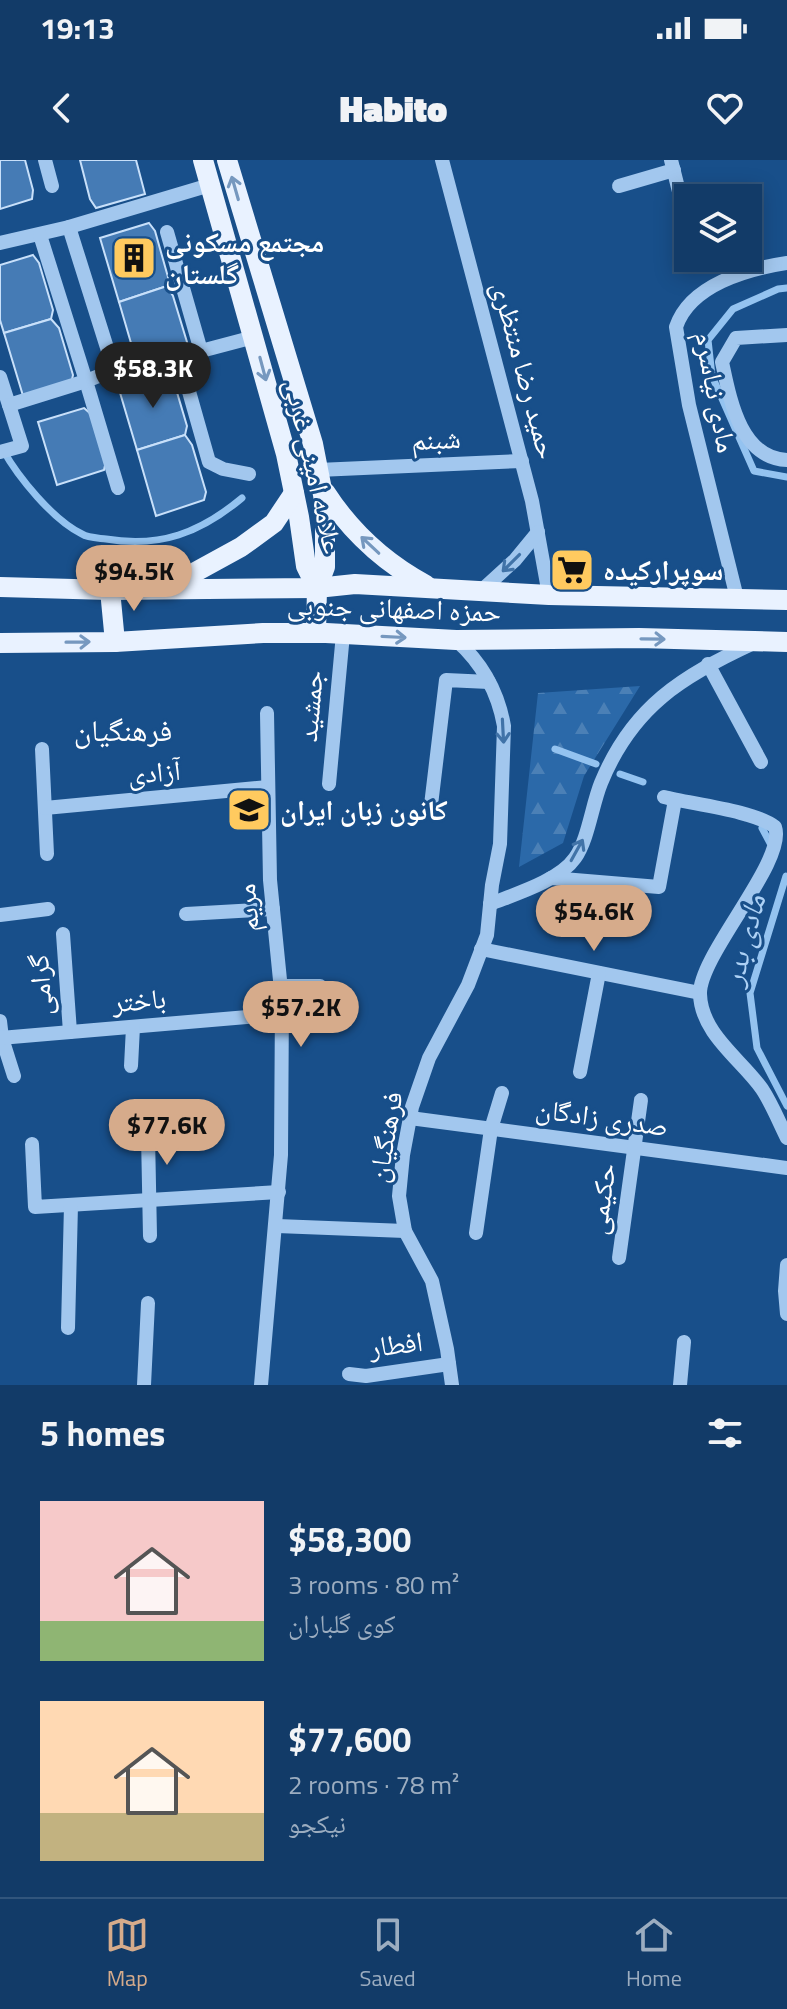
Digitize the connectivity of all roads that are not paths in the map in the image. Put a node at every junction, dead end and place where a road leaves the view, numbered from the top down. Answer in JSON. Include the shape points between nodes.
{"nodes":[{"id":1,"x":45,"y":160,"type":"edge"},
{"id":2,"x":203,"y":160,"type":"edge"},
{"id":3,"x":227,"y":160,"type":"edge"},
{"id":4,"x":442,"y":160,"type":"edge"},
{"id":5,"x":672,"y":165,"type":"edge"},
{"id":6,"x":210,"y":185,"type":"junction"},
{"id":7,"x":52,"y":186,"type":"dead end"},
{"id":8,"x":619,"y":186,"type":"dead end"},
{"id":9,"x":69,"y":227,"type":"junction"},
{"id":10,"x":167,"y":232,"type":"dead end"},
{"id":11,"x":40,"y":235,"type":"junction"},
{"id":12,"x":0,"y":243,"type":"edge"},
{"id":13,"x":787,"y":263,"type":"edge"},
{"id":14,"x":787,"y":335,"type":"edge"},
{"id":15,"x":254,"y":337,"type":"junction"},
{"id":16,"x":201,"y":351,"type":"junction"},
{"id":17,"x":0,"y":377,"type":"edge"},
{"id":18,"x":86,"y":381,"type":"junction"},
{"id":19,"x":9,"y":405,"type":"junction"},
{"id":20,"x":0,"y":452,"type":"edge"},
{"id":21,"x":787,"y":460,"type":"edge"},
{"id":22,"x":522,"y":461,"type":"junction"},
{"id":23,"x":249,"y":474,"type":"dead end"},
{"id":24,"x":319,"y":478,"type":"junction"},
{"id":25,"x":118,"y":488,"type":"dead end"},
{"id":26,"x":294,"y":493,"type":"junction"},
{"id":27,"x":538,"y":532,"type":"junction"},
{"id":28,"x":0,"y":587,"type":"edge"},
{"id":29,"x":317,"y":588,"type":"junction"},
{"id":30,"x":165,"y":589,"type":"junction"},
{"id":31,"x":434,"y":589,"type":"junction"},
{"id":32,"x":110,"y":590,"type":"junction"},
{"id":33,"x":481,"y":591,"type":"junction"},
{"id":34,"x":549,"y":595,"type":"junction"},
{"id":35,"x":737,"y":598,"type":"junction"},
{"id":36,"x":787,"y":600,"type":"edge"},
{"id":37,"x":316,"y":633,"type":"junction"},
{"id":38,"x":343,"y":634,"type":"junction"},
{"id":39,"x":456,"y":640,"type":"junction"},
{"id":40,"x":761,"y":640,"type":"junction"},
{"id":41,"x":115,"y":642,"type":"junction"},
{"id":42,"x":787,"y":642,"type":"edge"},
{"id":43,"x":0,"y":643,"type":"edge"},
{"id":44,"x":708,"y":664,"type":"junction"},
{"id":45,"x":489,"y":682,"type":"junction"},
{"id":46,"x":267,"y":713,"type":"dead end"},
{"id":47,"x":42,"y":749,"type":"dead end"},
{"id":48,"x":761,"y":762,"type":"dead end"},
{"id":49,"x":329,"y":784,"type":"dead end"},
{"id":50,"x":268,"y":787,"type":"junction"},
{"id":51,"x":431,"y":805,"type":"dead end"},
{"id":52,"x":45,"y":808,"type":"junction"},
{"id":53,"x":47,"y":854,"type":"dead end"},
{"id":54,"x":551,"y":878,"type":"junction"},
{"id":55,"x":490,"y":904,"type":"junction"},
{"id":56,"x":48,"y":909,"type":"dead end"},
{"id":57,"x":273,"y":909,"type":"junction"},
{"id":58,"x":186,"y":914,"type":"dead end"},
{"id":59,"x":0,"y":915,"type":"edge"},
{"id":60,"x":63,"y":934,"type":"dead end"},
{"id":61,"x":481,"y":949,"type":"junction"},
{"id":62,"x":599,"y":973,"type":"junction"},
{"id":63,"x":280,"y":986,"type":"junction"},
{"id":64,"x":320,"y":986,"type":"dead end"},
{"id":65,"x":700,"y":993,"type":"junction"},
{"id":66,"x":282,"y":1014,"type":"junction"},
{"id":67,"x":0,"y":1021,"type":"edge"},
{"id":68,"x":133,"y":1027,"type":"junction"},
{"id":69,"x":70,"y":1032,"type":"junction"},
{"id":70,"x":1,"y":1038,"type":"edge"},
{"id":71,"x":131,"y":1066,"type":"dead end"},
{"id":72,"x":580,"y":1072,"type":"dead end"},
{"id":73,"x":14,"y":1076,"type":"dead end"},
{"id":74,"x":502,"y":1093,"type":"dead end"},
{"id":75,"x":641,"y":1100,"type":"dead end"},
{"id":76,"x":410,"y":1118,"type":"junction"},
{"id":77,"x":491,"y":1129,"type":"junction"},
{"id":78,"x":148,"y":1135,"type":"dead end"},
{"id":79,"x":787,"y":1138,"type":"edge"},
{"id":80,"x":32,"y":1144,"type":"dead end"},
{"id":81,"x":634,"y":1148,"type":"junction"},
{"id":82,"x":787,"y":1168,"type":"edge"},
{"id":83,"x":279,"y":1192,"type":"junction"},
{"id":84,"x":148,"y":1200,"type":"junction"},
{"id":85,"x":71,"y":1205,"type":"junction"},
{"id":86,"x":277,"y":1226,"type":"junction"},
{"id":87,"x":405,"y":1231,"type":"junction"},
{"id":88,"x":476,"y":1233,"type":"dead end"},
{"id":89,"x":150,"y":1236,"type":"dead end"},
{"id":90,"x":619,"y":1258,"type":"dead end"},
{"id":91,"x":787,"y":1265,"type":"edge"},
{"id":92,"x":148,"y":1303,"type":"dead end"},
{"id":93,"x":787,"y":1314,"type":"edge"},
{"id":94,"x":68,"y":1328,"type":"dead end"},
{"id":95,"x":684,"y":1342,"type":"dead end"},
{"id":96,"x":449,"y":1364,"type":"junction"},
{"id":97,"x":349,"y":1374,"type":"dead end"},
{"id":98,"x":144,"y":1385,"type":"edge"},
{"id":99,"x":261,"y":1385,"type":"edge"},
{"id":100,"x":452,"y":1385,"type":"edge"},
{"id":101,"x":680,"y":1385,"type":"edge"}],
"edges":[{"from":1,"to":7,"type":"street"},
{"from":2,"to":6,"type":"main road","name":"علامه امینی غربی"},
{"from":24,"to":3,"type":"main road","name":"علامه امینی غربی","one_way":true},
{"from":4,"to":22,"type":"street","name":"حمید رضا منتظری"},
{"from":5,"to":8,"type":"street"},
{"from":6,"to":9,"type":"street"},
{"from":6,"to":15,"type":"main road","name":"علامه امینی غربی"},
{"from":9,"to":11,"type":"street"},
{"from":9,"to":18,"type":"street","via":[[114,370]]},
{"from":10,"to":16,"type":"street"},
{"from":11,"to":12,"type":"street"},
{"from":11,"to":18,"type":"street"},
{"from":13,"to":35,"type":"street","name":"مادی نیاسرم","via":[[714,285],[687,305],[676,327],[689,405]]},
{"from":14,"to":21,"type":"street","via":[[736,338],[722,362],[731,403],[747,439],[775,459]]},
{"from":15,"to":16,"type":"street"},
{"from":15,"to":26,"type":"main road","name":"علامه امینی غربی","one_way":true},
{"from":16,"to":23,"type":"street","via":[[188,388],[209,462]]},
{"from":17,"to":19,"type":"street"},
{"from":18,"to":19,"type":"street"},
{"from":18,"to":25,"type":"street"},
{"from":19,"to":20,"type":"street","via":[[22,446]]},
{"from":22,"to":24,"type":"street","name":"شبنم","via":[[352,469]]},
{"from":22,"to":27,"type":"street","name":"حمید رضا منتظری"},
{"from":24,"to":29,"type":"main road","name":"علامه امینی غربی","via":[[325,505],[325,567]]},
{"from":31,"to":24,"type":"main road","one_way":true,"via":[[395,569],[343,520]]},
{"from":26,"to":29,"type":"main road","name":"علامه امینی غربی","via":[[306,566]]},
{"from":26,"to":30,"type":"main road","via":[[274,523]]},
{"from":27,"to":33,"type":"street","one_way":true},
{"from":27,"to":34,"type":"street","name":"حمید رضا منتظری"},
{"from":28,"to":32,"type":"main road","name":"حمزه اصفهانی جنوبی"},
{"from":29,"to":30,"type":"main road","name":"حمزه اصفهانی جنوبی"},
{"from":29,"to":31,"type":"main road","name":"حمزه اصفهانی جنوبی","via":[[355,584]]},
{"from":29,"to":37,"type":"main road"},
{"from":30,"to":32,"type":"main road","name":"حمزه اصفهانی جنوبی"},
{"from":31,"to":33,"type":"main road","name":"حمزه اصفهانی جنوبی"},
{"from":32,"to":41,"type":"main road"},
{"from":33,"to":34,"type":"main road","name":"حمزه اصفهانی جنوبی"},
{"from":34,"to":35,"type":"main road","name":"حمزه اصفهانی جنوبی"},
{"from":35,"to":36,"type":"main road","name":"حمزه اصفهانی جنوبی"},
{"from":37,"to":38,"type":"main road","name":"حمزه اصفهانی جنوبی"},
{"from":37,"to":41,"type":"main road","name":"حمزه اصفهانی جنوبی"},
{"from":38,"to":39,"type":"main road","name":"حمزه اصفهانی جنوبی","one_way":true},
{"from":38,"to":49,"type":"street","name":"جمشید"},
{"from":39,"to":40,"type":"main road","name":"حمزه اصفهانی جنوبی","one_way":true},
{"from":39,"to":45,"type":"street","name":"فرهنگیان","via":[[473,655]]},
{"from":40,"to":42,"type":"main road","name":"حمزه اصفهانی جنوبی"},
{"from":40,"to":44,"type":"street"},
{"from":43,"to":41,"type":"main road","name":"حمزه اصفهانی جنوبی","one_way":true},
{"from":44,"to":48,"type":"street"},
{"from":54,"to":44,"type":"street","one_way":true,"via":[[575,859],[624,738],[652,705]]},
{"from":45,"to":51,"type":"street","via":[[446,680]]},
{"from":45,"to":55,"type":"street","name":"فرهنگیان","one_way":true,"via":[[504,726],[500,844]]},
{"from":46,"to":50,"type":"street","name":"مریم"},
{"from":47,"to":52,"type":"street"},
{"from":50,"to":52,"type":"street","name":"آزادی"},
{"from":50,"to":57,"type":"street","name":"مریم"},
{"from":52,"to":53,"type":"street"},
{"from":54,"to":55,"type":"street"},
{"from":54,"to":65,"type":"street","via":[[659,887],[669,799],[752,816],[776,828],[785,851],[779,867],[704,977]]},
{"from":55,"to":61,"type":"street","name":"فرهنگیان"},
{"from":56,"to":59,"type":"street"},
{"from":57,"to":58,"type":"street"},
{"from":57,"to":63,"type":"street","name":"مریم"},
{"from":60,"to":69,"type":"street","name":"گرامی"},
{"from":61,"to":62,"type":"street"},
{"from":61,"to":76,"type":"street","name":"فرهنگیان","via":[[429,1058]]},
{"from":62,"to":65,"type":"street"},
{"from":62,"to":72,"type":"street"},
{"from":63,"to":64,"type":"street"},
{"from":63,"to":66,"type":"street","name":"مریم"},
{"from":65,"to":79,"type":"street","via":[[714,1032],[762,1089]]},
{"from":66,"to":68,"type":"street","name":"باختر"},
{"from":66,"to":83,"type":"street","name":"مریم"},
{"from":67,"to":70,"type":"street"},
{"from":68,"to":69,"type":"street","name":"باختر"},
{"from":68,"to":71,"type":"street"},
{"from":69,"to":70,"type":"street","name":"باختر"},
{"from":70,"to":73,"type":"street"},
{"from":74,"to":77,"type":"street"},
{"from":75,"to":81,"type":"street","name":"حکیمی"},
{"from":76,"to":77,"type":"street","name":"صدری زادگان"},
{"from":76,"to":87,"type":"street","name":"فرهنگیان","via":[[399,1196]]},
{"from":77,"to":81,"type":"street","name":"صدری زادگان"},
{"from":77,"to":88,"type":"street"},
{"from":78,"to":84,"type":"street"},
{"from":80,"to":85,"type":"street","via":[[35,1207]]},
{"from":81,"to":82,"type":"street","name":"صدری زادگان"},
{"from":81,"to":90,"type":"street","name":"حکیمی"},
{"from":83,"to":84,"type":"street"},
{"from":83,"to":86,"type":"street","name":"مریم"},
{"from":84,"to":85,"type":"street"},
{"from":84,"to":89,"type":"street"},
{"from":85,"to":94,"type":"street"},
{"from":86,"to":87,"type":"street"},
{"from":86,"to":99,"type":"street","name":"مریم"},
{"from":87,"to":96,"type":"street","name":"فرهنگیان","via":[[432,1281]]},
{"from":91,"to":93,"type":"street"},
{"from":92,"to":98,"type":"street"},
{"from":95,"to":101,"type":"street"},
{"from":96,"to":97,"type":"street","name":"افطار"},
{"from":96,"to":100,"type":"street","name":"فرهنگیان"}]}
